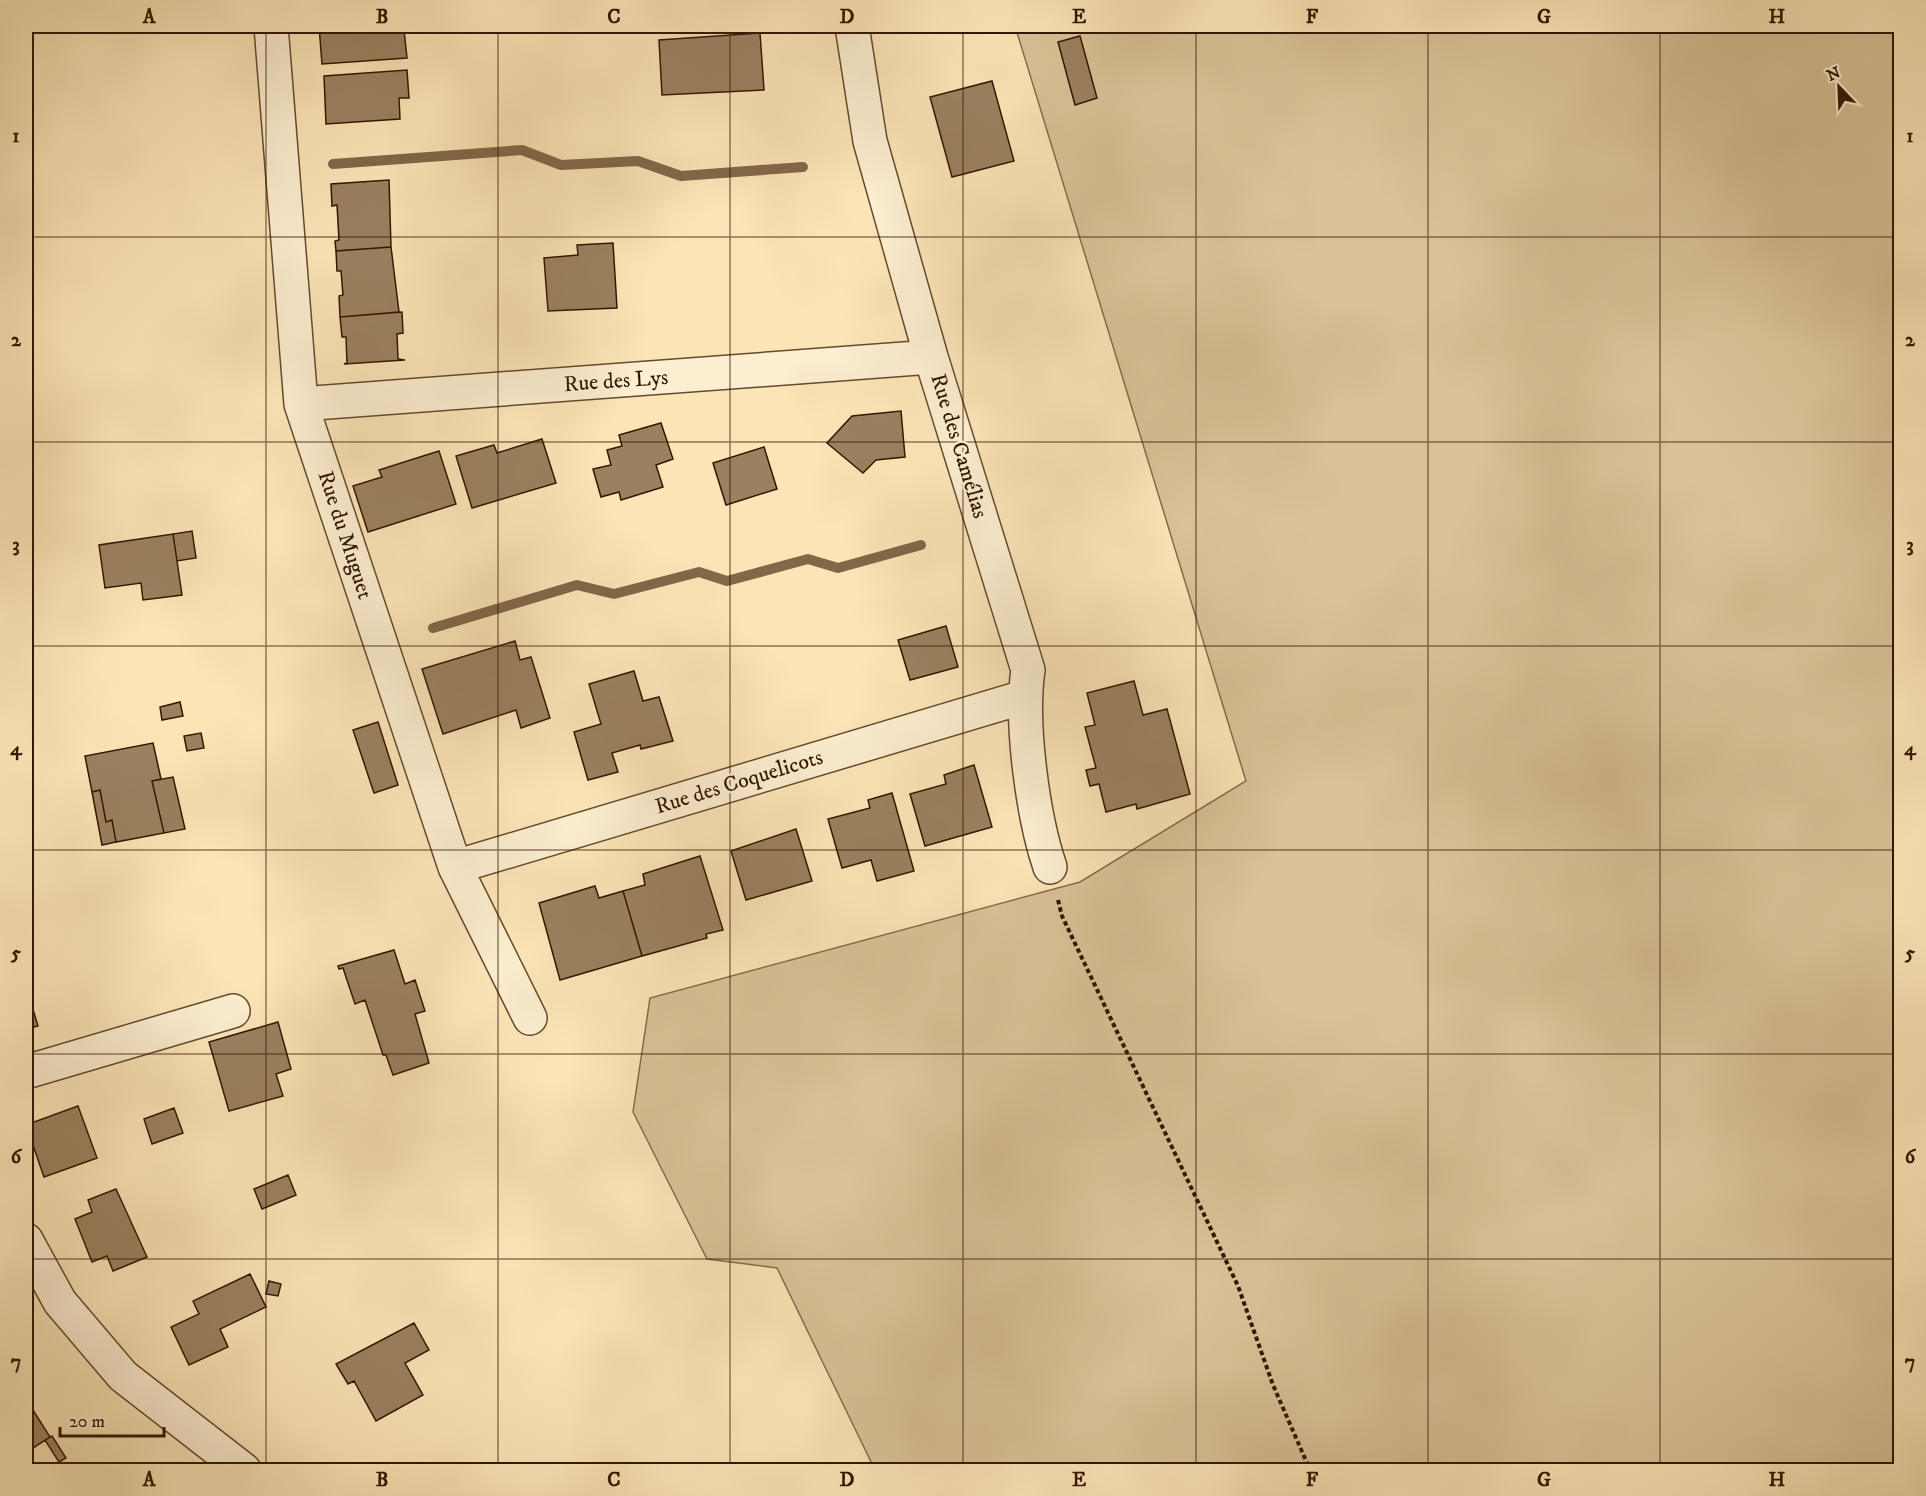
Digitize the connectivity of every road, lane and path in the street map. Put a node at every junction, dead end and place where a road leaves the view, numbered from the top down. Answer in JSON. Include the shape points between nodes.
{"nodes":[{"id":1,"x":271,"y":26,"type":"edge"},
{"id":2,"x":852,"y":26,"type":"edge"},
{"id":3,"x":931,"y":357,"type":"junction"},
{"id":4,"x":301,"y":404,"type":"junction"},
{"id":5,"x":1024,"y":697,"type":"junction"},
{"id":6,"x":455,"y":867,"type":"junction"},
{"id":7,"x":1050,"y":867,"type":"joint"},
{"id":8,"x":233,"y":1011,"type":"dead end"},
{"id":9,"x":530,"y":1018,"type":"dead end"},
{"id":10,"x":26,"y":1072,"type":"edge"},
{"id":11,"x":26,"y":1240,"type":"edge"},
{"id":12,"x":244,"y":1470,"type":"edge"},
{"id":13,"x":1310,"y":1470,"type":"edge"}],
"edges":[{"from":1,"to":4,"type":"street","name":"Rue du Muguet"},
{"from":2,"to":3,"type":"street","name":"Rue des Camélias","via":[[870,141]]},
{"from":3,"to":4,"type":"street","name":"Rue des Lys"},
{"from":3,"to":5,"type":"street","name":"Rue des Camélias","via":[[1028,670]]},
{"from":4,"to":6,"type":"street","name":"Rue du Muguet"},
{"from":5,"to":6,"type":"street","name":"Rue des Coquelicots"},
{"from":5,"to":7,"type":"street","name":"Rue des Camélias","via":[[1039,834]]},
{"from":6,"to":9,"type":"street","name":"Rue du Muguet"},
{"from":7,"to":13,"type":"path","via":[[1062,916],[1238,1286],[1273,1385]]},
{"from":8,"to":10,"type":"street"},
{"from":11,"to":12,"type":"street","via":[[60,1302],[123,1376]]}]}
